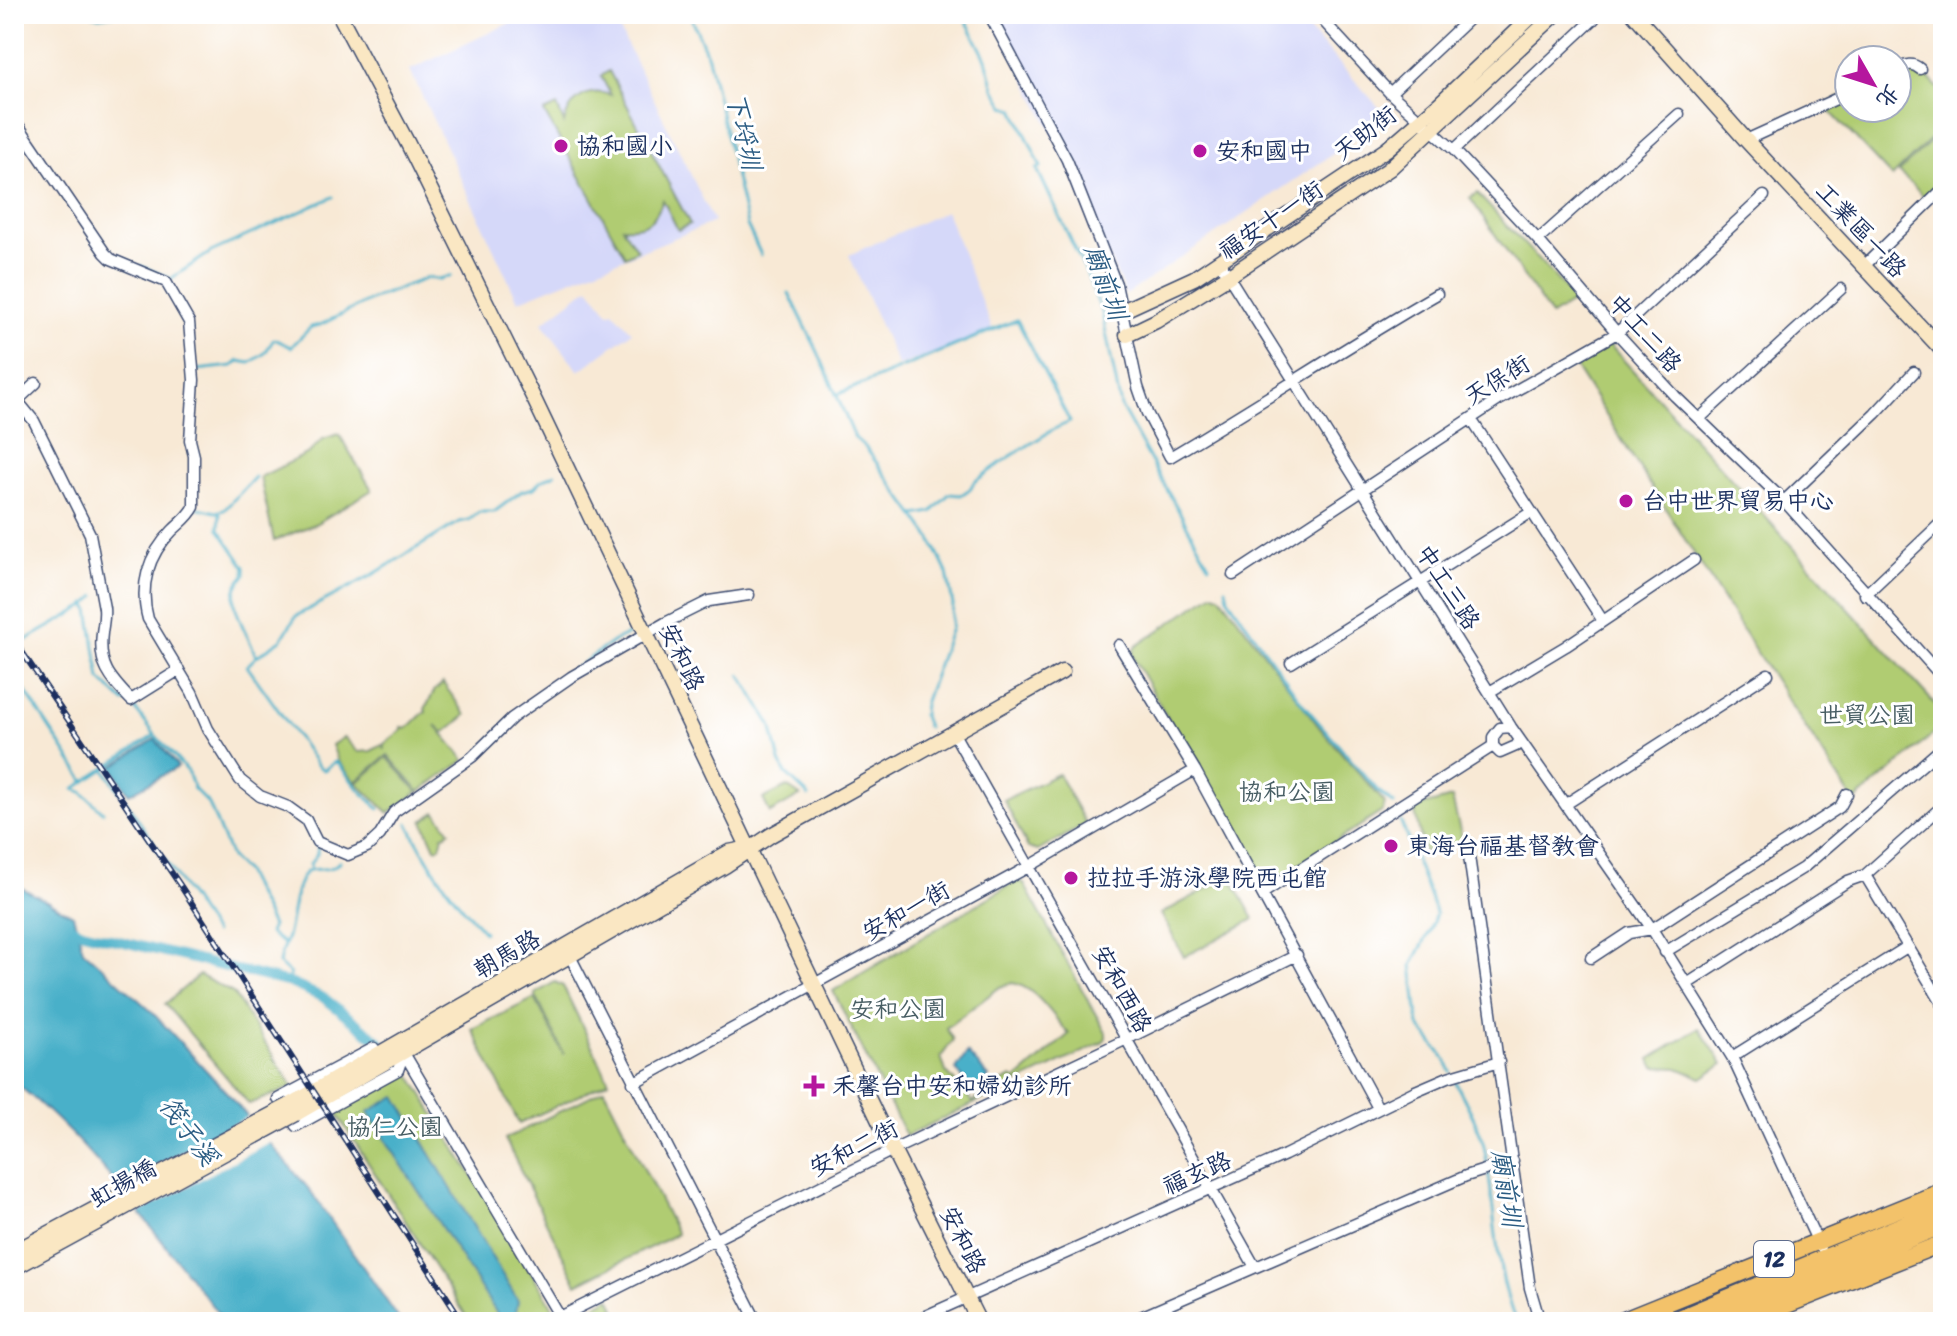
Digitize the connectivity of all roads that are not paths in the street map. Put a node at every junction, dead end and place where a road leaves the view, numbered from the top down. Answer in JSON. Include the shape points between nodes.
{"nodes":[{"id":1,"x":989,"y":14,"type":"edge"},
{"id":2,"x":1317,"y":14,"type":"edge"},
{"id":3,"x":1474,"y":14,"type":"edge"},
{"id":4,"x":1534,"y":14,"type":"edge"},
{"id":5,"x":1556,"y":14,"type":"edge"},
{"id":6,"x":1634,"y":14,"type":"edge"},
{"id":7,"x":344,"y":18,"type":"edge"},
{"id":8,"x":1594,"y":19,"type":"dead end"},
{"id":9,"x":1913,"y":65,"type":"edge"},
{"id":10,"x":1920,"y":69,"type":"dead end"},
{"id":11,"x":1390,"y":93,"type":"junction"},
{"id":12,"x":1833,"y":101,"type":"edge"},
{"id":13,"x":1679,"y":114,"type":"dead end"},
{"id":14,"x":1419,"y":118,"type":"junction"},
{"id":15,"x":14,"y":119,"type":"edge"},
{"id":16,"x":1432,"y":130,"type":"junction"},
{"id":17,"x":1746,"y":140,"type":"junction"},
{"id":18,"x":1454,"y":150,"type":"junction"},
{"id":19,"x":1943,"y":189,"type":"edge"},
{"id":20,"x":1764,"y":196,"type":"dead end"},
{"id":21,"x":1538,"y":240,"type":"junction"},
{"id":22,"x":1219,"y":261,"type":"junction"},
{"id":23,"x":1864,"y":266,"type":"junction"},
{"id":24,"x":1229,"y":276,"type":"junction"},
{"id":25,"x":1841,"y":289,"type":"dead end"},
{"id":26,"x":1437,"y":294,"type":"dead end"},
{"id":27,"x":1122,"y":311,"type":"junction"},
{"id":28,"x":1617,"y":333,"type":"junction"},
{"id":29,"x":1127,"y":335,"type":"junction"},
{"id":30,"x":1943,"y":351,"type":"edge"},
{"id":31,"x":1914,"y":372,"type":"dead end"},
{"id":32,"x":1295,"y":382,"type":"junction"},
{"id":33,"x":36,"y":383,"type":"dead end"},
{"id":34,"x":1700,"y":418,"type":"junction"},
{"id":35,"x":1471,"y":419,"type":"junction"},
{"id":36,"x":1362,"y":490,"type":"junction"},
{"id":37,"x":1784,"y":501,"type":"junction"},
{"id":38,"x":1530,"y":513,"type":"junction"},
{"id":39,"x":1943,"y":521,"type":"edge"},
{"id":40,"x":1694,"y":560,"type":"dead end"},
{"id":41,"x":1233,"y":575,"type":"dead end"},
{"id":42,"x":1422,"y":583,"type":"junction"},
{"id":43,"x":749,"y":595,"type":"dead end"},
{"id":44,"x":1865,"y":595,"type":"junction"},
{"id":45,"x":1603,"y":621,"type":"junction"},
{"id":46,"x":646,"y":633,"type":"junction"},
{"id":47,"x":1119,"y":645,"type":"dead end"},
{"id":48,"x":1291,"y":663,"type":"dead end"},
{"id":49,"x":179,"y":670,"type":"junction"},
{"id":50,"x":1062,"y":672,"type":"dead end"},
{"id":51,"x":1768,"y":674,"type":"dead end"},
{"id":52,"x":1943,"y":678,"type":"edge"},
{"id":53,"x":1491,"y":691,"type":"junction"},
{"id":54,"x":1511,"y":727,"type":"junction"},
{"id":55,"x":953,"y":732,"type":"junction"},
{"id":56,"x":1520,"y":740,"type":"junction"},
{"id":57,"x":1493,"y":746,"type":"junction"},
{"id":58,"x":1943,"y":747,"type":"edge"},
{"id":59,"x":1195,"y":770,"type":"junction"},
{"id":60,"x":1847,"y":794,"type":"dead end"},
{"id":61,"x":1566,"y":804,"type":"junction"},
{"id":62,"x":1937,"y":811,"type":"dead end"},
{"id":63,"x":749,"y":849,"type":"junction"},
{"id":64,"x":1468,"y":849,"type":"dead end"},
{"id":65,"x":1030,"y":866,"type":"junction"},
{"id":66,"x":1865,"y":875,"type":"junction"},
{"id":67,"x":1263,"y":893,"type":"junction"},
{"id":68,"x":1652,"y":929,"type":"junction"},
{"id":69,"x":1907,"y":947,"type":"junction"},
{"id":70,"x":1665,"y":952,"type":"junction"},
{"id":71,"x":1297,"y":955,"type":"junction"},
{"id":72,"x":570,"y":956,"type":"junction"},
{"id":73,"x":1591,"y":958,"type":"dead end"},
{"id":74,"x":1687,"y":984,"type":"junction"},
{"id":75,"x":814,"y":985,"type":"junction"},
{"id":76,"x":1943,"y":1005,"type":"edge"},
{"id":77,"x":1127,"y":1039,"type":"junction"},
{"id":78,"x":404,"y":1053,"type":"junction"},
{"id":79,"x":378,"y":1054,"type":"junction"},
{"id":80,"x":1732,"y":1057,"type":"junction"},
{"id":81,"x":1499,"y":1062,"type":"junction"},
{"id":82,"x":633,"y":1083,"type":"junction"},
{"id":83,"x":1378,"y":1108,"type":"junction"},
{"id":84,"x":293,"y":1110,"type":"junction"},
{"id":85,"x":893,"y":1150,"type":"junction"},
{"id":86,"x":1513,"y":1161,"type":"junction"},
{"id":87,"x":1212,"y":1188,"type":"junction"},
{"id":88,"x":1939,"y":1214,"type":"edge"},
{"id":89,"x":715,"y":1241,"type":"junction"},
{"id":90,"x":1817,"y":1241,"type":"junction"},
{"id":91,"x":1943,"y":1243,"type":"edge"},
{"id":92,"x":14,"y":1252,"type":"edge"},
{"id":93,"x":1255,"y":1267,"type":"junction"},
{"id":94,"x":14,"y":1268,"type":"edge"},
{"id":95,"x":1830,"y":1272,"type":"junction"},
{"id":96,"x":967,"y":1297,"type":"junction"},
{"id":97,"x":561,"y":1320,"type":"edge"},
{"id":98,"x":1748,"y":1321,"type":"edge"},
{"id":99,"x":757,"y":1322,"type":"edge"},
{"id":100,"x":912,"y":1322,"type":"edge"},
{"id":101,"x":979,"y":1322,"type":"edge"},
{"id":102,"x":1129,"y":1322,"type":"edge"},
{"id":103,"x":1540,"y":1322,"type":"edge"},
{"id":104,"x":1619,"y":1322,"type":"edge"},
{"id":105,"x":1670,"y":1322,"type":"edge"},
{"id":106,"x":1708,"y":1322,"type":"edge"}],
"edges":[{"from":1,"to":27,"type":"street","via":[[1067,160]]},
{"from":2,"to":11,"type":"street","name":"中工二路"},
{"from":3,"to":11,"type":"street"},
{"from":4,"to":14,"type":"street","name":"天助街"},
{"from":5,"to":16,"type":"street","name":"天助街"},
{"from":6,"to":17,"type":"street","name":"工業區一路"},
{"from":7,"to":46,"type":"street","name":"安和路"},
{"from":8,"to":18,"type":"street"},
{"from":9,"to":10,"type":"street"},
{"from":11,"to":14,"type":"street","name":"中工二路"},
{"from":12,"to":17,"type":"street"},
{"from":13,"to":21,"type":"street"},
{"from":14,"to":16,"type":"street","name":"中工二路"},
{"from":14,"to":22,"type":"street","name":"天助街","via":[[1387,149]]},
{"from":15,"to":49,"type":"street","via":[[105,253],[166,282],[189,322],[194,507],[152,557],[144,591],[148,619]]},
{"from":16,"to":18,"type":"street","name":"中工二路"},
{"from":16,"to":24,"type":"street","name":"福安十一街","via":[[1389,169]]},
{"from":17,"to":23,"type":"street","name":"工業區一路"},
{"from":18,"to":21,"type":"street","name":"中工二路"},
{"from":19,"to":23,"type":"street"},
{"from":20,"to":28,"type":"street","name":"天保街"},
{"from":21,"to":28,"type":"street","name":"中工二路"},
{"from":22,"to":24,"type":"street","name":"中工三路"},
{"from":22,"to":27,"type":"street","name":"天助街"},
{"from":23,"to":30,"type":"street","name":"工業區一路"},
{"from":24,"to":29,"type":"street","name":"福安十一街"},
{"from":24,"to":32,"type":"street","name":"中工三路"},
{"from":25,"to":34,"type":"street"},
{"from":26,"to":32,"type":"street"},
{"from":27,"to":29,"type":"street"},
{"from":28,"to":34,"type":"street","name":"中工二路"},
{"from":28,"to":35,"type":"street","name":"天保街"},
{"from":29,"to":32,"type":"street","via":[[1147,413],[1170,457]]},
{"from":31,"to":37,"type":"street"},
{"from":32,"to":36,"type":"street","name":"中工三路"},
{"from":33,"to":49,"type":"street","via":[[20,404],[34,421],[90,534],[104,608],[106,673],[131,700]]},
{"from":34,"to":37,"type":"street","name":"中工二路"},
{"from":35,"to":36,"type":"street","name":"天保街"},
{"from":35,"to":38,"type":"street"},
{"from":36,"to":41,"type":"street","name":"天保街"},
{"from":36,"to":42,"type":"street","name":"中工三路"},
{"from":37,"to":44,"type":"street","name":"中工二路"},
{"from":38,"to":42,"type":"street"},
{"from":38,"to":45,"type":"street"},
{"from":39,"to":44,"type":"street"},
{"from":40,"to":45,"type":"street"},
{"from":42,"to":48,"type":"street"},
{"from":42,"to":53,"type":"street","name":"中工三路"},
{"from":43,"to":46,"type":"street","via":[[709,601]]},
{"from":44,"to":52,"type":"street","name":"中工二路"},
{"from":45,"to":53,"type":"street"},
{"from":46,"to":49,"type":"street","via":[[512,718],[472,757],[394,812],[380,835],[352,855],[317,842],[306,820],[240,780]]},
{"from":46,"to":63,"type":"street","name":"安和路"},
{"from":47,"to":59,"type":"street"},
{"from":50,"to":55,"type":"street","name":"朝馬路"},
{"from":51,"to":61,"type":"street"},
{"from":53,"to":54,"type":"street","name":"中工三路"},
{"from":54,"to":56,"type":"street","name":"中工三路"},
{"from":54,"to":57,"type":"street","via":[[1500,728]]},
{"from":55,"to":63,"type":"street","name":"朝馬路"},
{"from":55,"to":65,"type":"street","name":"安和西路"},
{"from":56,"to":57,"type":"street","via":[[1500,753]]},
{"from":56,"to":61,"type":"street","name":"中工三路"},
{"from":57,"to":67,"type":"street"},
{"from":58,"to":70,"type":"street","via":[[1803,868]]},
{"from":59,"to":65,"type":"street","name":"安和一街"},
{"from":59,"to":67,"type":"street"},
{"from":60,"to":68,"type":"street","via":[[1840,807]]},
{"from":61,"to":68,"type":"street","name":"中工三路"},
{"from":62,"to":66,"type":"street"},
{"from":63,"to":72,"type":"street","name":"朝馬路"},
{"from":63,"to":75,"type":"street","name":"安和路"},
{"from":63,"to":79,"type":"street","name":"朝馬路","via":[[729,852]]},
{"from":64,"to":81,"type":"street"},
{"from":65,"to":75,"type":"street","name":"安和一街"},
{"from":65,"to":77,"type":"street","name":"安和西路"},
{"from":66,"to":69,"type":"street"},
{"from":66,"to":74,"type":"street"},
{"from":67,"to":71,"type":"street"},
{"from":68,"to":70,"type":"street","name":"中工三路"},
{"from":68,"to":73,"type":"street","via":[[1629,933]]},
{"from":69,"to":76,"type":"street"},
{"from":69,"to":80,"type":"street"},
{"from":70,"to":74,"type":"street","name":"中工三路"},
{"from":71,"to":77,"type":"street","name":"安和二街"},
{"from":71,"to":83,"type":"street"},
{"from":72,"to":78,"type":"street","name":"朝馬路"},
{"from":72,"to":82,"type":"street"},
{"from":74,"to":80,"type":"street","name":"中工三路"},
{"from":75,"to":82,"type":"street","name":"安和一街"},
{"from":75,"to":85,"type":"street","name":"安和路"},
{"from":77,"to":85,"type":"street","name":"安和二街"},
{"from":77,"to":87,"type":"street","name":"安和西路"},
{"from":78,"to":79,"type":"street","via":[[398,1070],[296,1126],[278,1099],[374,1048]]},
{"from":78,"to":84,"type":"street","name":"朝馬路"},
{"from":78,"to":97,"type":"street"},
{"from":79,"to":84,"type":"street","name":"朝馬路"},
{"from":80,"to":90,"type":"street","name":"中工三路"},
{"from":81,"to":83,"type":"street","name":"福玄路","via":[[1448,1077]]},
{"from":81,"to":86,"type":"street"},
{"from":82,"to":89,"type":"street"},
{"from":83,"to":87,"type":"street","name":"福玄路"},
{"from":84,"to":92,"type":"street","name":"虹揚橋","bridge":true},
{"from":84,"to":94,"type":"street","name":"虹揚橋","bridge":true},
{"from":85,"to":89,"type":"street","name":"安和二街"},
{"from":85,"to":96,"type":"street","name":"安和路"},
{"from":86,"to":93,"type":"street"},
{"from":86,"to":103,"type":"street","via":[[1530,1288]]},
{"from":87,"to":93,"type":"street","name":"安和西路"},
{"from":87,"to":96,"type":"street","name":"福玄路"},
{"from":88,"to":90,"type":"main road","number":"12"},
{"from":88,"to":95,"type":"main road","number":"12"},
{"from":89,"to":97,"type":"street","name":"安和二街"},
{"from":89,"to":99,"type":"street"},
{"from":90,"to":95,"type":"street","name":"中工三路"},
{"from":90,"to":104,"type":"main road","number":"12"},
{"from":91,"to":95,"type":"main road","number":"12"},
{"from":93,"to":102,"type":"street"},
{"from":95,"to":98,"type":"main road","number":"12"},
{"from":95,"to":105,"type":"main road","number":"12"},
{"from":95,"to":106,"type":"main road","number":"12"},
{"from":96,"to":100,"type":"street","name":"福玄路"},
{"from":96,"to":101,"type":"street","name":"安和路"}]}
